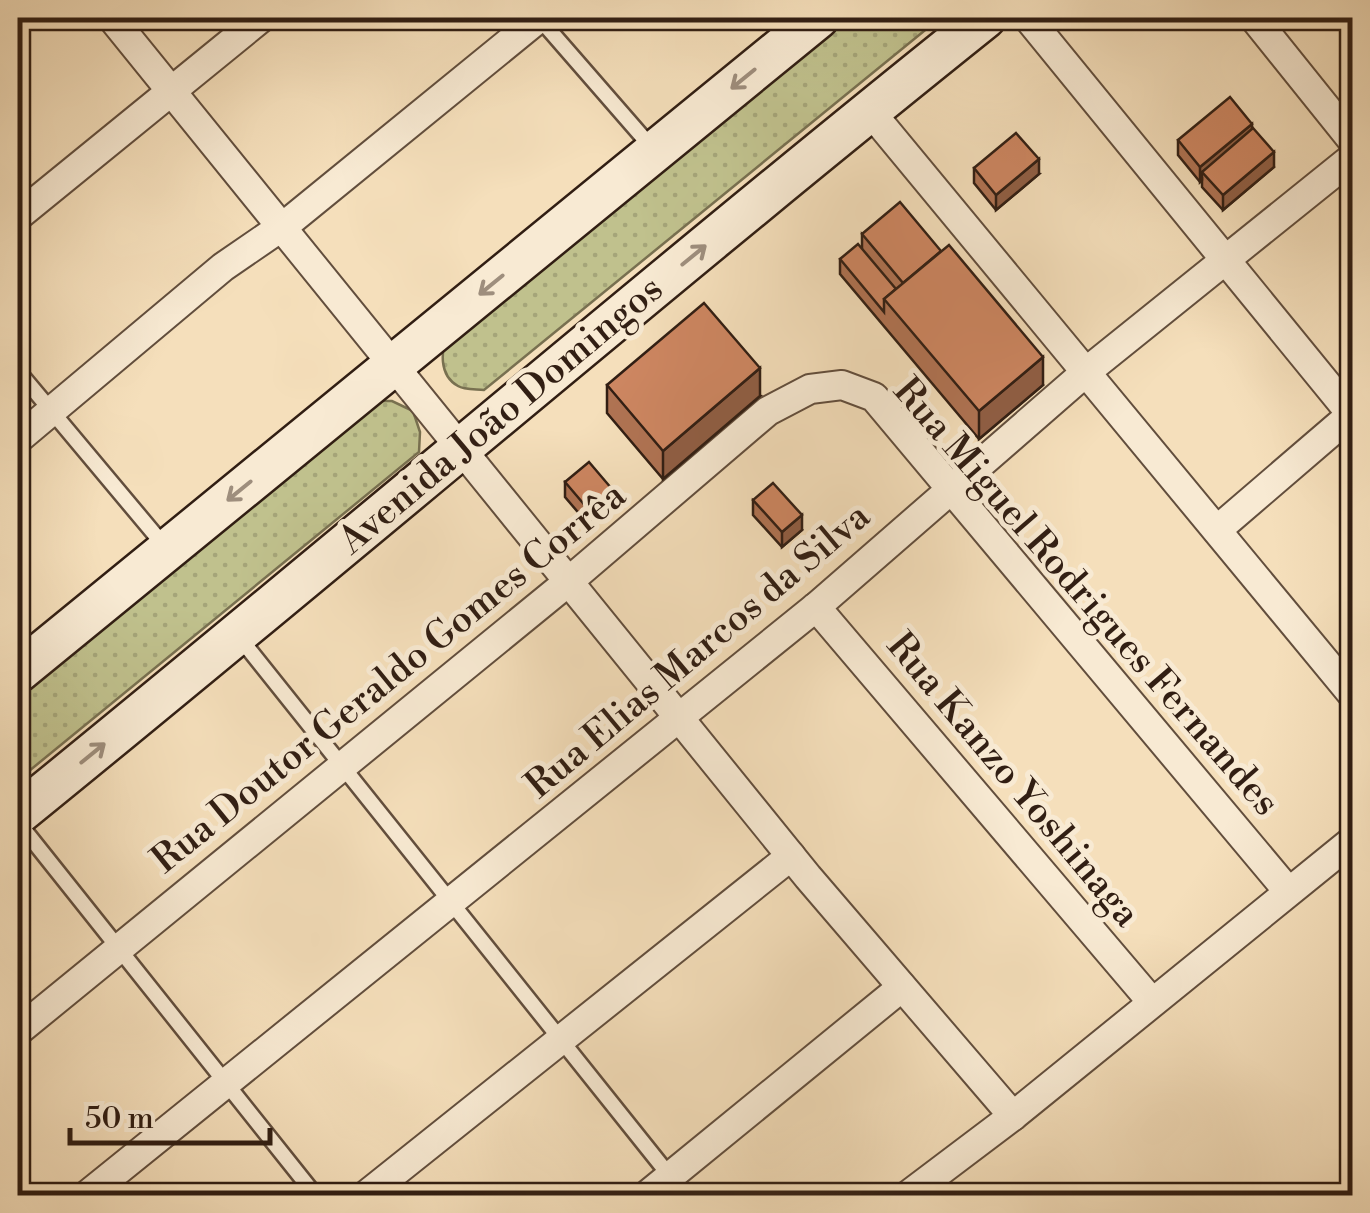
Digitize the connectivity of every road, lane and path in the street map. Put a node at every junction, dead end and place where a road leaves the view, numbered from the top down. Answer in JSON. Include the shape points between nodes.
{"nodes":[{"id":1,"x":112,"y":18,"type":"edge"},
{"id":2,"x":261,"y":18,"type":"edge"},
{"id":3,"x":818,"y":18,"type":"edge"},
{"id":4,"x":985,"y":18,"type":"edge"},
{"id":5,"x":1028,"y":18,"type":"edge"},
{"id":6,"x":1255,"y":18,"type":"edge"},
{"id":7,"x":530,"y":21,"type":"edge"},
{"id":8,"x":172,"y":91,"type":"junction"},
{"id":9,"x":869,"y":110,"type":"junction"},
{"id":10,"x":1352,"y":140,"type":"edge"},
{"id":11,"x":655,"y":151,"type":"junction"},
{"id":12,"x":1352,"y":158,"type":"edge"},
{"id":13,"x":18,"y":216,"type":"edge"},
{"id":14,"x":280,"y":226,"type":"junction"},
{"id":15,"x":1226,"y":259,"type":"junction"},
{"id":16,"x":394,"y":366,"type":"junction"},
{"id":17,"x":18,"y":372,"type":"edge"},
{"id":18,"x":1086,"y":372,"type":"junction"},
{"id":19,"x":810,"y":388,"type":"joint"},
{"id":20,"x":51,"y":411,"type":"junction"},
{"id":21,"x":1352,"y":415,"type":"edge"},
{"id":22,"x":18,"y":438,"type":"edge"},
{"id":23,"x":460,"y":448,"type":"junction"},
{"id":24,"x":951,"y":488,"type":"junction"},
{"id":25,"x":1217,"y":530,"type":"junction"},
{"id":26,"x":168,"y":550,"type":"junction"},
{"id":27,"x":568,"y":582,"type":"junction"},
{"id":28,"x":816,"y":606,"type":"junction"},
{"id":29,"x":238,"y":636,"type":"junction"},
{"id":30,"x":18,"y":672,"type":"edge"},
{"id":31,"x":1352,"y":694,"type":"edge"},
{"id":32,"x":679,"y":718,"type":"junction"},
{"id":33,"x":340,"y":766,"type":"junction"},
{"id":34,"x":18,"y":814,"type":"edge"},
{"id":35,"x":18,"y":822,"type":"edge"},
{"id":36,"x":1352,"y":840,"type":"edge"},
{"id":37,"x":791,"y":856,"type":"junction"},
{"id":38,"x":1288,"y":892,"type":"junction"},
{"id":39,"x":450,"y":902,"type":"junction"},
{"id":40,"x":120,"y":948,"type":"junction"},
{"id":41,"x":902,"y":987,"type":"junction"},
{"id":42,"x":1152,"y":1002,"type":"junction"},
{"id":43,"x":18,"y":1032,"type":"edge"},
{"id":44,"x":560,"y":1039,"type":"junction"},
{"id":45,"x":225,"y":1082,"type":"junction"},
{"id":46,"x":1013,"y":1116,"type":"junction"},
{"id":47,"x":669,"y":1176,"type":"junction"},
{"id":48,"x":86,"y":1196,"type":"edge"},
{"id":49,"x":316,"y":1196,"type":"edge"},
{"id":50,"x":365,"y":1196,"type":"edge"},
{"id":51,"x":646,"y":1196,"type":"edge"},
{"id":52,"x":907,"y":1196,"type":"edge"}],
"edges":[{"from":1,"to":8,"type":"street"},
{"from":2,"to":8,"type":"street"},
{"from":3,"to":11,"type":"street","one_way":true},
{"from":4,"to":9,"type":"street","name":"Avenida João Domingos"},
{"from":5,"to":15,"type":"street"},
{"from":6,"to":10,"type":"street"},
{"from":7,"to":11,"type":"lane"},
{"from":7,"to":14,"type":"street"},
{"from":8,"to":13,"type":"street"},
{"from":8,"to":14,"type":"street"},
{"from":9,"to":18,"type":"street"},
{"from":23,"to":9,"type":"street","name":"Avenida João Domingos","one_way":true},
{"from":11,"to":16,"type":"street","one_way":true},
{"from":12,"to":15,"type":"street","name":"Rua Elias Marcos da Silva"},
{"from":14,"to":16,"type":"street"},
{"from":14,"to":20,"type":"street"},
{"from":15,"to":18,"type":"street","name":"Rua Elias Marcos da Silva"},
{"from":15,"to":21,"type":"street"},
{"from":16,"to":23,"type":"street"},
{"from":16,"to":26,"type":"street","one_way":true},
{"from":17,"to":20,"type":"lane"},
{"from":18,"to":24,"type":"street","name":"Rua Elias Marcos da Silva"},
{"from":18,"to":25,"type":"street"},
{"from":19,"to":24,"type":"street","name":"Rua Miguel Rodrigues Fernandes","via":[[842,384],[874,398]]},
{"from":19,"to":27,"type":"street","name":"Rua Doutor Geraldo Gomes Corrêa","via":[[768,411]]},
{"from":20,"to":22,"type":"street"},
{"from":20,"to":26,"type":"lane"},
{"from":21,"to":25,"type":"street"},
{"from":23,"to":27,"type":"street"},
{"from":23,"to":29,"type":"street","name":"Avenida João Domingos"},
{"from":24,"to":28,"type":"street","name":"Rua Elias Marcos da Silva"},
{"from":24,"to":38,"type":"street","name":"Rua Miguel Rodrigues Fernandes"},
{"from":25,"to":31,"type":"street"},
{"from":26,"to":30,"type":"street"},
{"from":27,"to":32,"type":"street"},
{"from":27,"to":33,"type":"street","name":"Rua Doutor Geraldo Gomes Corrêa"},
{"from":28,"to":32,"type":"street","name":"Rua Elias Marcos da Silva"},
{"from":28,"to":42,"type":"street","name":"Rua Kanzo Yoshinaga"},
{"from":29,"to":33,"type":"lane"},
{"from":34,"to":29,"type":"street","name":"Avenida João Domingos","one_way":true},
{"from":32,"to":37,"type":"street"},
{"from":32,"to":39,"type":"street","name":"Rua Elias Marcos da Silva"},
{"from":33,"to":39,"type":"lane"},
{"from":33,"to":40,"type":"street","name":"Rua Doutor Geraldo Gomes Corrêa"},
{"from":35,"to":40,"type":"lane"},
{"from":36,"to":38,"type":"street"},
{"from":37,"to":41,"type":"street"},
{"from":37,"to":44,"type":"street"},
{"from":38,"to":42,"type":"street"},
{"from":39,"to":44,"type":"lane"},
{"from":39,"to":45,"type":"street","name":"Rua Elias Marcos da Silva"},
{"from":40,"to":43,"type":"street","name":"Rua Doutor Geraldo Gomes Corrêa"},
{"from":40,"to":45,"type":"lane"},
{"from":41,"to":46,"type":"street"},
{"from":41,"to":47,"type":"street"},
{"from":42,"to":46,"type":"street"},
{"from":44,"to":47,"type":"lane"},
{"from":44,"to":50,"type":"street"},
{"from":45,"to":48,"type":"street","name":"Rua Elias Marcos da Silva"},
{"from":45,"to":49,"type":"lane"},
{"from":46,"to":52,"type":"street"},
{"from":47,"to":51,"type":"street"}]}
